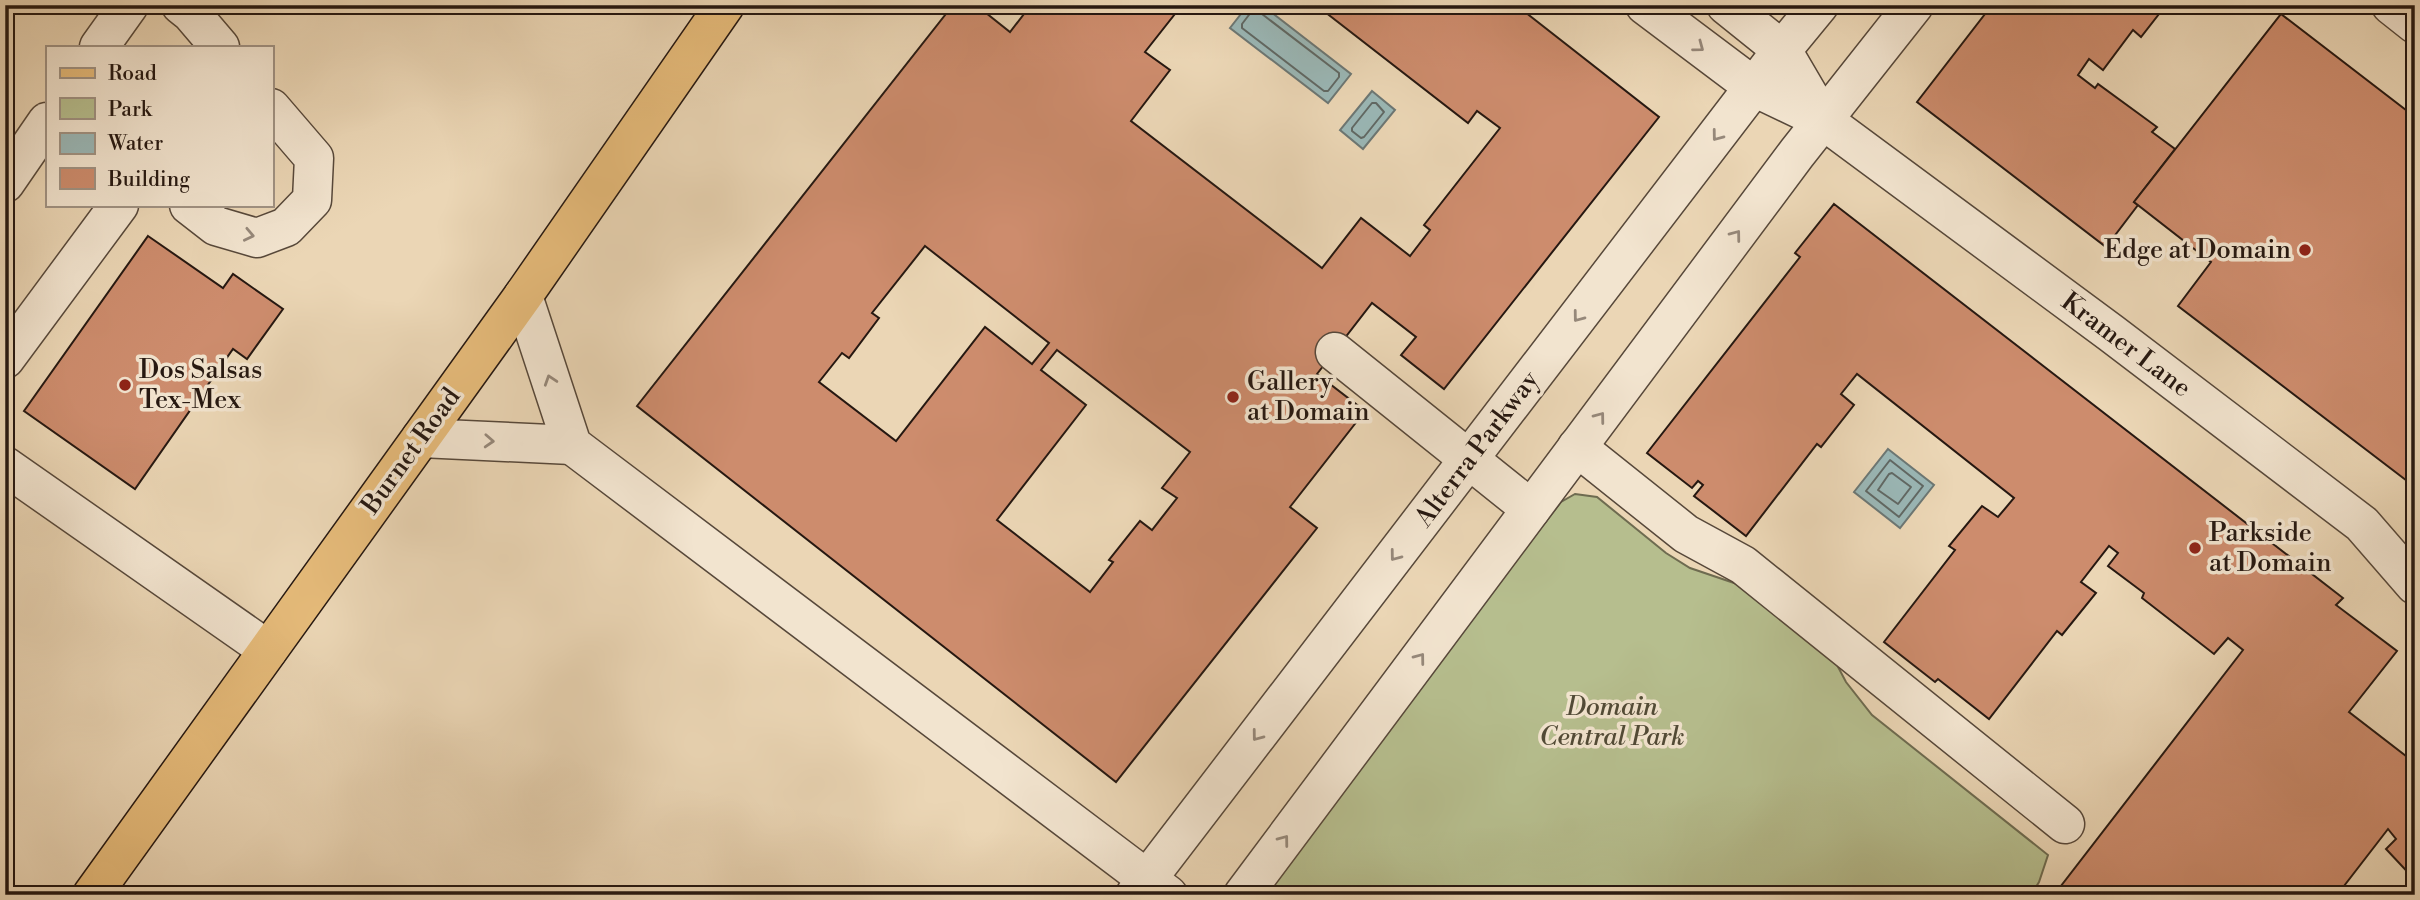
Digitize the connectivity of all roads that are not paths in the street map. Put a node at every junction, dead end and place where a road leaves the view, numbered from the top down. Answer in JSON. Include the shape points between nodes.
{"nodes":[{"id":1,"x":129,"y":5,"type":"edge"},
{"id":2,"x":181,"y":5,"type":"edge"},
{"id":3,"x":725,"y":5,"type":"edge"},
{"id":4,"x":1645,"y":5,"type":"edge"},
{"id":5,"x":1726,"y":5,"type":"edge"},
{"id":6,"x":1819,"y":5,"type":"edge"},
{"id":7,"x":1914,"y":5,"type":"edge"},
{"id":8,"x":2391,"y":5,"type":"edge"},
{"id":9,"x":2415,"y":24,"type":"edge"},
{"id":10,"x":100,"y":46,"type":"edge"},
{"id":11,"x":219,"y":46,"type":"edge"},
{"id":12,"x":1782,"y":50,"type":"junction"},
{"id":13,"x":1754,"y":88,"type":"junction"},
{"id":14,"x":273,"y":110,"type":"edge"},
{"id":15,"x":1824,"y":120,"type":"junction"},
{"id":16,"x":46,"y":123,"type":"edge"},
{"id":17,"x":5,"y":183,"type":"edge"},
{"id":18,"x":118,"y":206,"type":"edge"},
{"id":19,"x":190,"y":206,"type":"edge"},
{"id":20,"x":523,"y":296,"type":"junction"},
{"id":21,"x":8,"y":349,"type":"edge"},
{"id":22,"x":1335,"y":352,"type":"dead end"},
{"id":23,"x":421,"y":438,"type":"junction"},
{"id":24,"x":572,"y":445,"type":"junction"},
{"id":25,"x":1577,"y":447,"type":"junction"},
{"id":26,"x":1469,"y":459,"type":"junction"},
{"id":27,"x":5,"y":466,"type":"edge"},
{"id":28,"x":1531,"y":509,"type":"junction"},
{"id":29,"x":2415,"y":585,"type":"edge"},
{"id":30,"x":268,"y":650,"type":"junction"},
{"id":31,"x":2065,"y":824,"type":"dead end"},
{"id":32,"x":1150,"y":890,"type":"edge"},
{"id":33,"x":92,"y":895,"type":"edge"},
{"id":34,"x":1243,"y":895,"type":"edge"}],
"edges":[{"from":1,"to":10,"type":"street"},
{"from":2,"to":11,"type":"street"},
{"from":3,"to":20,"type":"main road","name":"Burnet Road"},
{"from":4,"to":13,"type":"street","name":"Kramer Lane","one_way":true},
{"from":5,"to":12,"type":"street","name":"Kramer Lane"},
{"from":6,"to":12,"type":"street","name":"Alterra Parkway"},
{"from":7,"to":15,"type":"street"},
{"from":8,"to":9,"type":"street"},
{"from":12,"to":13,"type":"street","name":"Alterra Parkway"},
{"from":12,"to":15,"type":"street","name":"Kramer Lane"},
{"from":13,"to":15,"type":"street","name":"Kramer Lane"},
{"from":13,"to":26,"type":"street","name":"Alterra Parkway","one_way":true},
{"from":19,"to":14,"type":"street","one_way":true,"via":[[216,226],[257,238],[286,227],[312,200],[314,158]]},
{"from":25,"to":15,"type":"street","one_way":true},
{"from":15,"to":29,"type":"street","name":"Kramer Lane","via":[[2362,524]]},
{"from":16,"to":17,"type":"street"},
{"from":18,"to":21,"type":"street"},
{"from":20,"to":23,"type":"main road","name":"Burnet Road"},
{"from":24,"to":20,"type":"street","one_way":true},
{"from":22,"to":26,"type":"street"},
{"from":23,"to":24,"type":"street","one_way":true},
{"from":23,"to":30,"type":"main road","name":"Burnet Road"},
{"from":24,"to":32,"type":"street"},
{"from":25,"to":28,"type":"street"},
{"from":25,"to":31,"type":"street","via":[[1686,534],[1743,565]]},
{"from":26,"to":28,"type":"street"},
{"from":26,"to":32,"type":"street","name":"Alterra Parkway","one_way":true},
{"from":27,"to":30,"type":"street"},
{"from":34,"to":28,"type":"street","one_way":true},
{"from":30,"to":33,"type":"main road","name":"Burnet Road"}]}
